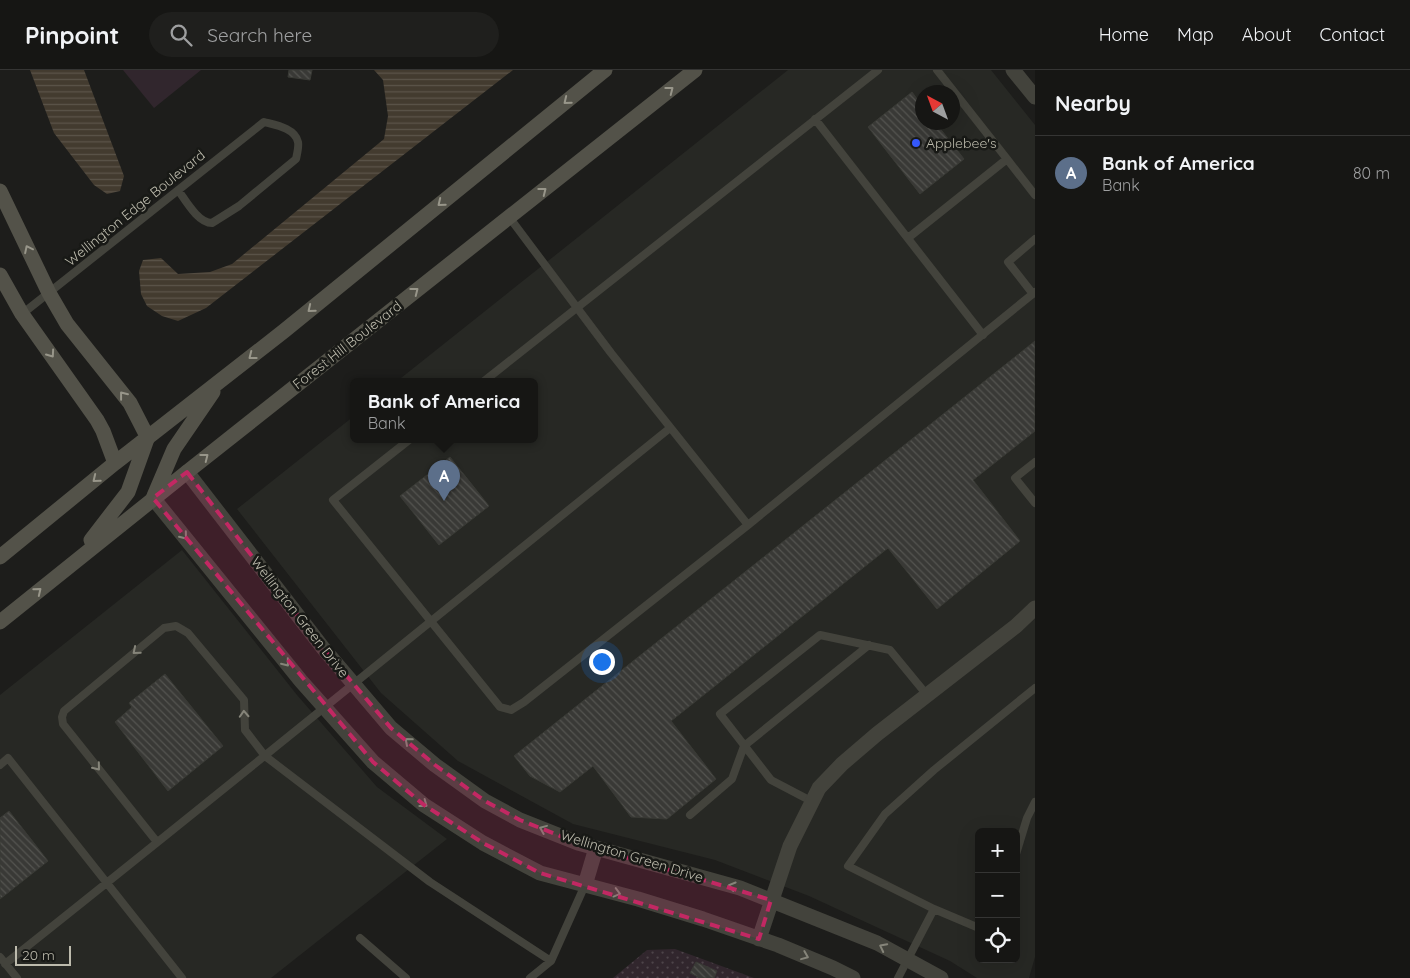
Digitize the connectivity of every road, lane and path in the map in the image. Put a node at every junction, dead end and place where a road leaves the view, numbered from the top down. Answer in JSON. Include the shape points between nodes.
{"nodes":[{"id":1,"x":605,"y":70,"type":"edge"},
{"id":2,"x":695,"y":70,"type":"edge"},
{"id":3,"x":878,"y":70,"type":"edge"},
{"id":4,"x":937,"y":70,"type":"edge"},
{"id":5,"x":1013,"y":70,"type":"edge"},
{"id":6,"x":1035,"y":97,"type":"edge"},
{"id":7,"x":815,"y":119,"type":"junction"},
{"id":8,"x":1007,"y":160,"type":"junction"},
{"id":9,"x":178,"y":190,"type":"junction"},
{"id":10,"x":0,"y":191,"type":"edge"},
{"id":11,"x":1035,"y":195,"type":"edge"},
{"id":12,"x":509,"y":217,"type":"junction"},
{"id":13,"x":908,"y":238,"type":"junction"},
{"id":14,"x":1035,"y":239,"type":"edge"},
{"id":15,"x":0,"y":275,"type":"edge"},
{"id":16,"x":49,"y":293,"type":"junction"},
{"id":17,"x":1034,"y":293,"type":"edge"},
{"id":18,"x":577,"y":308,"type":"junction"},
{"id":19,"x":22,"y":314,"type":"junction"},
{"id":20,"x":983,"y":335,"type":"junction"},
{"id":21,"x":488,"y":378,"type":"edge"},
{"id":22,"x":220,"y":381,"type":"junction"},
{"id":23,"x":670,"y":428,"type":"junction"},
{"id":24,"x":148,"y":438,"type":"junction"},
{"id":25,"x":406,"y":443,"type":"edge"},
{"id":26,"x":1035,"y":462,"type":"edge"},
{"id":27,"x":115,"y":463,"type":"junction"},
{"id":28,"x":187,"y":472,"type":"junction"},
{"id":29,"x":153,"y":498,"type":"junction"},
{"id":30,"x":1035,"y":503,"type":"edge"},
{"id":31,"x":748,"y":525,"type":"junction"},
{"id":32,"x":0,"y":557,"type":"edge"},
{"id":33,"x":67,"y":568,"type":"junction"},
{"id":34,"x":1034,"y":610,"type":"edge"},
{"id":35,"x":431,"y":620,"type":"junction"},
{"id":36,"x":0,"y":622,"type":"edge"},
{"id":37,"x":869,"y":646,"type":"junction"},
{"id":38,"x":354,"y":684,"type":"junction"},
{"id":39,"x":1035,"y":688,"type":"edge"},
{"id":40,"x":927,"y":695,"type":"junction"},
{"id":41,"x":325,"y":708,"type":"junction"},
{"id":42,"x":744,"y":746,"type":"junction"},
{"id":43,"x":265,"y":756,"type":"junction"},
{"id":44,"x":0,"y":765,"type":"edge"},
{"id":45,"x":813,"y":802,"type":"junction"},
{"id":46,"x":1035,"y":802,"type":"edge"},
{"id":47,"x":690,"y":815,"type":"dead end"},
{"id":48,"x":1020,"y":841,"type":"edge"},
{"id":49,"x":157,"y":842,"type":"junction"},
{"id":50,"x":596,"y":848,"type":"junction"},
{"id":51,"x":106,"y":883,"type":"junction"},
{"id":52,"x":585,"y":884,"type":"junction"},
{"id":53,"x":771,"y":900,"type":"junction"},
{"id":54,"x":934,"y":909,"type":"junction"},
{"id":55,"x":975,"y":926,"type":"edge"},
{"id":56,"x":360,"y":938,"type":"dead end"},
{"id":57,"x":759,"y":939,"type":"junction"},
{"id":58,"x":907,"y":960,"type":"junction"},
{"id":59,"x":3,"y":961,"type":"edge"},
{"id":60,"x":551,"y":961,"type":"junction"},
{"id":61,"x":17,"y":978,"type":"edge"},
{"id":62,"x":182,"y":978,"type":"edge"},
{"id":63,"x":406,"y":978,"type":"edge"},
{"id":64,"x":530,"y":978,"type":"edge"},
{"id":65,"x":853,"y":978,"type":"edge"},
{"id":66,"x":898,"y":978,"type":"edge"},
{"id":67,"x":941,"y":978,"type":"edge"}],
"edges":[{"from":1,"to":22,"type":"main road","one_way":true},
{"from":12,"to":2,"type":"main road","name":"Forest Hill Boulevard","one_way":true},
{"from":3,"to":7,"type":"lane"},
{"from":4,"to":8,"type":"lane"},
{"from":5,"to":6,"type":"street"},
{"from":7,"to":13,"type":"lane"},
{"from":7,"to":18,"type":"lane"},
{"from":8,"to":11,"type":"lane"},
{"from":8,"to":13,"type":"lane"},
{"from":9,"to":9,"type":"lane","name":"Wellington Edge Boulevard","via":[[200,219],[212,223],[239,206],[296,159],[296,137],[282,126],[264,122]]},
{"from":9,"to":16,"type":"lane","name":"Wellington Edge Boulevard"},
{"from":16,"to":10,"type":"main road","one_way":true},
{"from":12,"to":18,"type":"lane"},
{"from":28,"to":12,"type":"main road","name":"Forest Hill Boulevard","one_way":true},
{"from":13,"to":20,"type":"lane"},
{"from":14,"to":17,"type":"lane","via":[[1008,262]]},
{"from":15,"to":19,"type":"main road"},
{"from":16,"to":19,"type":"lane","name":"Wellington Edge Boulevard"},
{"from":24,"to":16,"type":"main road","one_way":true,"via":[[130,403],[66,324]]},
{"from":17,"to":20,"type":"lane"},
{"from":18,"to":21,"type":"lane"},
{"from":18,"to":23,"type":"lane"},
{"from":19,"to":27,"type":"main road","one_way":true,"via":[[97,420]]},
{"from":20,"to":31,"type":"lane"},
{"from":22,"to":24,"type":"main road"},
{"from":22,"to":29,"type":"main road","via":[[174,449]]},
{"from":23,"to":31,"type":"lane"},
{"from":23,"to":35,"type":"lane"},
{"from":24,"to":27,"type":"main road"},
{"from":24,"to":33,"type":"main road","via":[[128,492]]},
{"from":25,"to":35,"type":"lane","via":[[333,500]]},
{"from":26,"to":30,"type":"lane","via":[[1016,478]]},
{"from":27,"to":32,"type":"main road","one_way":true},
{"from":28,"to":29,"type":"main road","name":"Forest Hill Boulevard"},
{"from":28,"to":38,"type":"street","name":"Wellington Green Drive"},
{"from":29,"to":33,"type":"main road","name":"Forest Hill Boulevard"},
{"from":29,"to":41,"type":"street","one_way":true},
{"from":31,"to":35,"type":"lane","via":[[510,710],[500,707]]},
{"from":36,"to":33,"type":"main road","name":"Forest Hill Boulevard","one_way":true},
{"from":34,"to":40,"type":"street"},
{"from":35,"to":38,"type":"lane"},
{"from":37,"to":40,"type":"lane","via":[[890,650]]},
{"from":37,"to":42,"type":"lane"},
{"from":37,"to":42,"type":"lane","via":[[820,635],[735,702],[720,714]]},
{"from":38,"to":41,"type":"lane"},
{"from":50,"to":38,"type":"street","name":"Wellington Green Drive","one_way":true,"via":[[520,820],[485,801],[435,765],[392,728]]},
{"from":39,"to":54,"type":"lane","via":[[885,814],[848,866]]},
{"from":40,"to":45,"type":"street","via":[[842,764],[819,788]]},
{"from":41,"to":43,"type":"lane"},
{"from":41,"to":52,"type":"street","one_way":true,"via":[[373,762],[424,804],[483,843],[540,873]]},
{"from":42,"to":45,"type":"lane","via":[[771,780]]},
{"from":42,"to":47,"type":"lane","via":[[732,779]]},
{"from":43,"to":49,"type":"lane"},
{"from":43,"to":49,"type":"lane","one_way":true,"via":[[245,730],[244,700],[188,633],[176,626],[164,628],[64,711],[62,717],[63,724]]},
{"from":43,"to":60,"type":"lane","via":[[430,882]]},
{"from":44,"to":51,"type":"lane","via":[[8,758]]},
{"from":45,"to":53,"type":"street","via":[[790,846]]},
{"from":46,"to":48,"type":"lane"},
{"from":49,"to":51,"type":"lane"},
{"from":50,"to":52,"type":"street"},
{"from":53,"to":50,"type":"street","name":"Wellington Green Drive","one_way":true,"via":[[740,888]]},
{"from":51,"to":59,"type":"lane"},
{"from":51,"to":62,"type":"lane"},
{"from":52,"to":57,"type":"street","one_way":true},
{"from":52,"to":60,"type":"lane"},
{"from":53,"to":57,"type":"street"},
{"from":58,"to":53,"type":"street","name":"Wellington Green Drive","one_way":true,"via":[[877,943]]},
{"from":54,"to":55,"type":"lane"},
{"from":54,"to":58,"type":"lane"},
{"from":56,"to":63,"type":"lane"},
{"from":57,"to":65,"type":"street","one_way":true},
{"from":58,"to":66,"type":"lane"},
{"from":58,"to":67,"type":"street","name":"Wellington Green Drive"},
{"from":59,"to":61,"type":"lane"},
{"from":60,"to":64,"type":"lane"}]}
